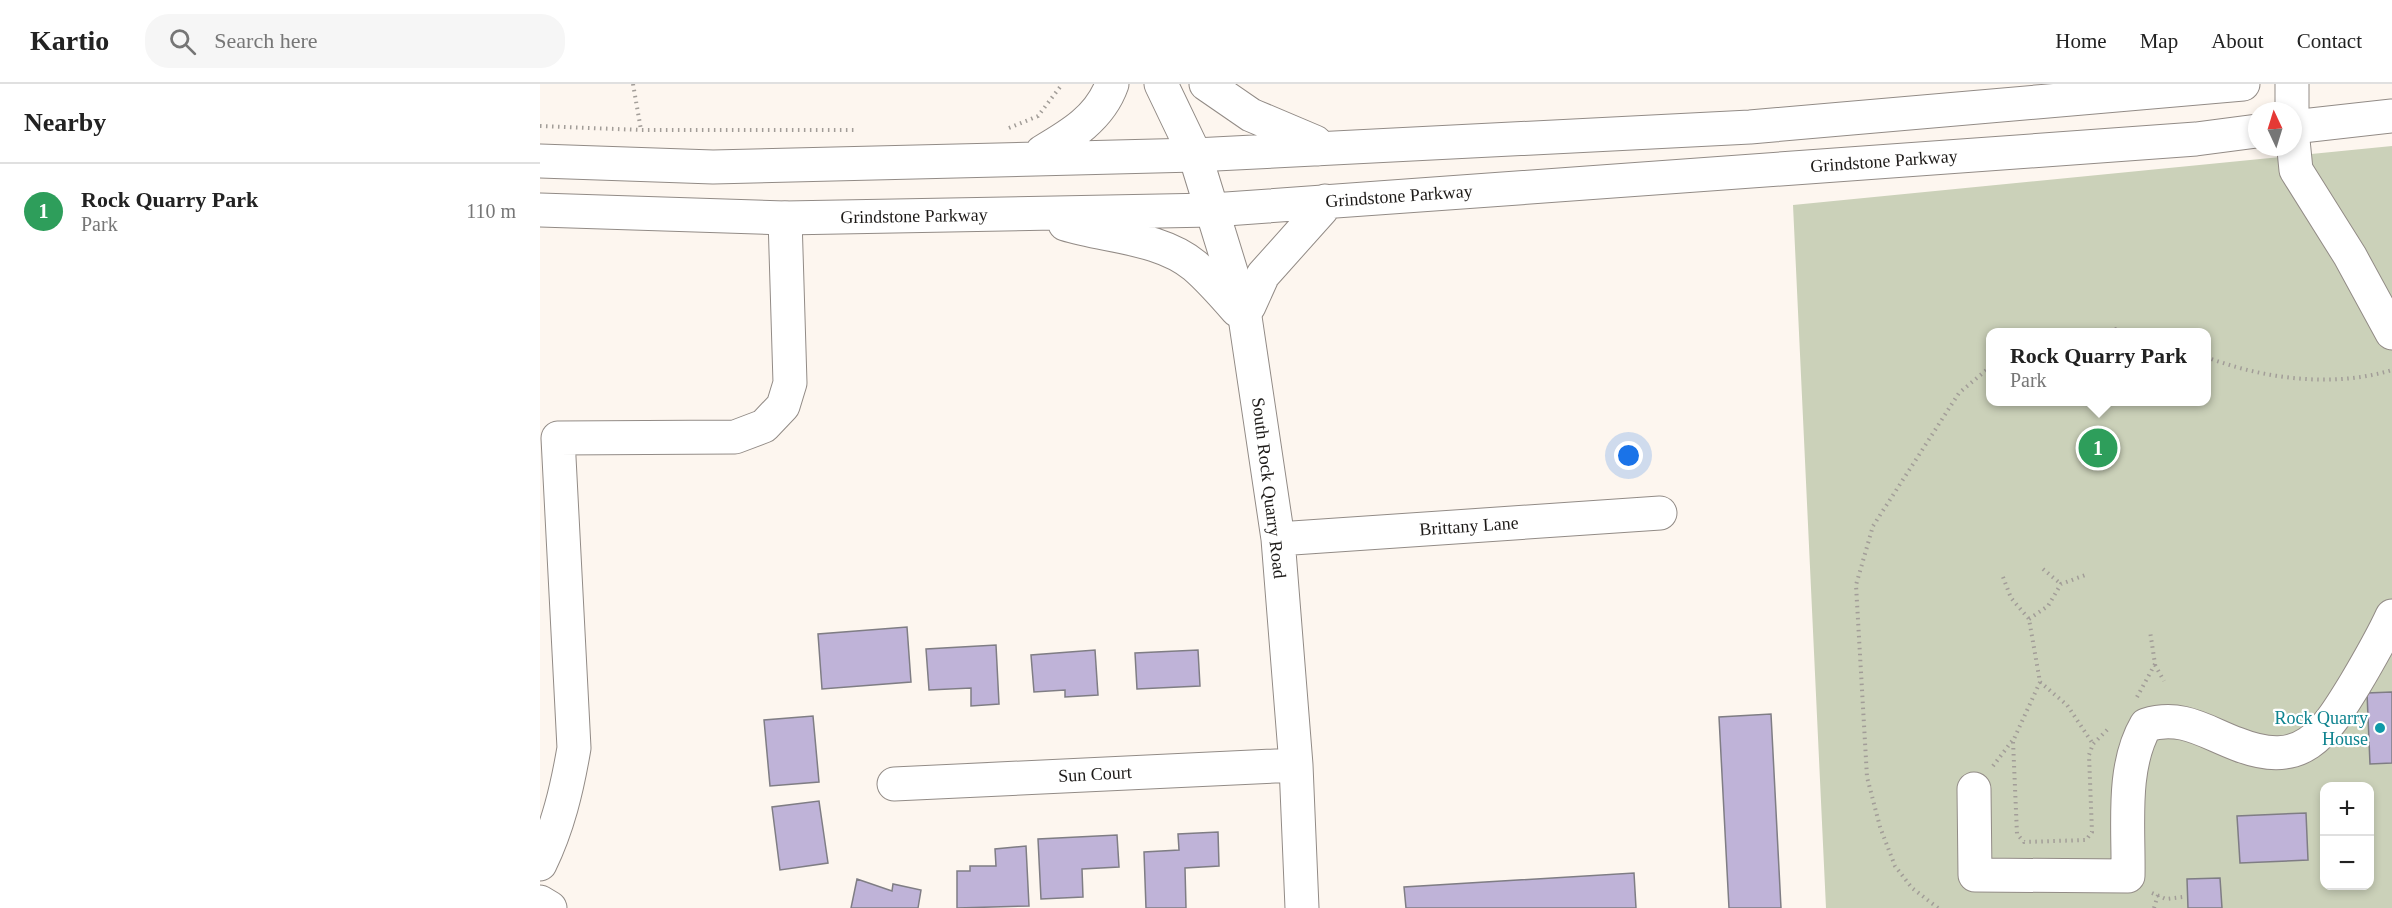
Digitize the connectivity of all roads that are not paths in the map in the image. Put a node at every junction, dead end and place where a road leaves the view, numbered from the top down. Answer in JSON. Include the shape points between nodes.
{"nodes":[{"id":1,"x":1112,"y":84,"type":"edge"},
{"id":2,"x":1161,"y":84,"type":"edge"},
{"id":3,"x":1206,"y":84,"type":"edge"},
{"id":4,"x":2243,"y":84,"type":"edge"},
{"id":5,"x":2292,"y":84,"type":"edge"},
{"id":6,"x":2292,"y":102,"type":"edge"},
{"id":7,"x":2392,"y":116,"type":"edge"},
{"id":8,"x":2302,"y":126,"type":"edge"},
{"id":9,"x":2248,"y":132,"type":"edge"},
{"id":10,"x":1318,"y":149,"type":"junction"},
{"id":11,"x":1196,"y":155,"type":"junction"},
{"id":12,"x":2295,"y":156,"type":"edge"},
{"id":13,"x":1039,"y":159,"type":"junction"},
{"id":14,"x":540,"y":161,"type":"edge"},
{"id":15,"x":1325,"y":201,"type":"junction"},
{"id":16,"x":540,"y":210,"type":"edge"},
{"id":17,"x":1212,"y":210,"type":"junction"},
{"id":18,"x":1047,"y":213,"type":"junction"},
{"id":19,"x":785,"y":218,"type":"junction"},
{"id":20,"x":1244,"y":311,"type":"junction"},
{"id":21,"x":2392,"y":333,"type":"edge"},
{"id":22,"x":1660,"y":513,"type":"dead end"},
{"id":23,"x":1278,"y":539,"type":"junction"},
{"id":24,"x":2392,"y":616,"type":"edge"},
{"id":25,"x":1296,"y":765,"type":"junction"},
{"id":26,"x":894,"y":784,"type":"dead end"},
{"id":27,"x":1974,"y":789,"type":"dead end"},
{"id":28,"x":540,"y":864,"type":"edge"},
{"id":29,"x":540,"y":902,"type":"edge"},
{"id":30,"x":550,"y":908,"type":"edge"},
{"id":31,"x":1302,"y":908,"type":"edge"}],
"edges":[{"from":1,"to":13,"type":"main road","via":[[1100,106],[1078,131],[1042,152]]},
{"from":2,"to":11,"type":"main road","name":"South Rock Quarry Road"},
{"from":3,"to":10,"type":"main road","via":[[1251,115],[1315,142]]},
{"from":4,"to":10,"type":"main road","via":[[1750,127]]},
{"from":5,"to":6,"type":"main road"},
{"from":7,"to":8,"type":"main road"},
{"from":9,"to":15,"type":"main road","name":"Grindstone Parkway","via":[[2172,141]]},
{"from":10,"to":11,"type":"main road"},
{"from":11,"to":13,"type":"main road"},
{"from":11,"to":17,"type":"main road","name":"South Rock Quarry Road"},
{"from":12,"to":21,"type":"main road","via":[[2296,170]]},
{"from":13,"to":14,"type":"main road","via":[[713,167]]},
{"from":15,"to":17,"type":"main road","name":"Grindstone Parkway"},
{"from":15,"to":20,"type":"main road","via":[[1263,275]]},
{"from":16,"to":19,"type":"main road","name":"Grindstone Parkway"},
{"from":17,"to":18,"type":"main road","name":"Grindstone Parkway"},
{"from":17,"to":20,"type":"main road","name":"South Rock Quarry Road"},
{"from":18,"to":19,"type":"main road","name":"Grindstone Parkway"},
{"from":18,"to":20,"type":"main road","via":[[1050,220],[1142,241],[1166,251],[1194,265],[1237,310]]},
{"from":19,"to":28,"type":"main road","via":[[789,383],[783,406],[764,426],[735,437],[558,438],[574,748],[553,837]]},
{"from":20,"to":23,"type":"main road","name":"South Rock Quarry Road"},
{"from":22,"to":23,"type":"main road","name":"Brittany Lane"},
{"from":23,"to":25,"type":"main road","name":"South Rock Quarry Road"},
{"from":24,"to":27,"type":"main road","via":[[2328,728],[2301,748],[2274,755],[2238,745],[2195,725],[2163,720],[2146,725],[2135,744],[2131,769],[2128,876],[1975,875]]},
{"from":25,"to":26,"type":"main road","name":"Sun Court"},
{"from":25,"to":31,"type":"main road","name":"South Rock Quarry Road"},
{"from":29,"to":30,"type":"main road"}]}
